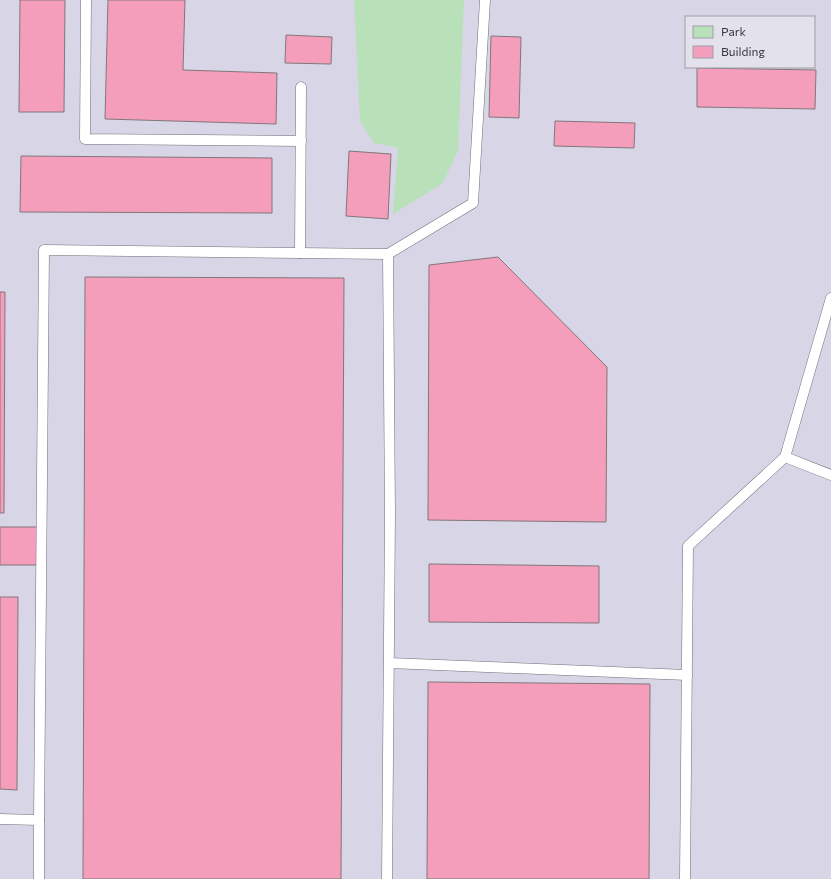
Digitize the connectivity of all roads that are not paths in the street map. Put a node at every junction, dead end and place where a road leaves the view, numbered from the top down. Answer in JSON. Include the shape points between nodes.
{"nodes":[{"id":1,"x":86,"y":0,"type":"edge"},
{"id":2,"x":484,"y":0,"type":"edge"},
{"id":3,"x":301,"y":87,"type":"dead end"},
{"id":4,"x":301,"y":141,"type":"junction"},
{"id":5,"x":300,"y":252,"type":"junction"},
{"id":6,"x":388,"y":254,"type":"junction"},
{"id":7,"x":831,"y":298,"type":"edge"},
{"id":8,"x":785,"y":457,"type":"junction"},
{"id":9,"x":831,"y":475,"type":"edge"},
{"id":10,"x":389,"y":663,"type":"junction"},
{"id":11,"x":687,"y":676,"type":"junction"},
{"id":12,"x":0,"y":819,"type":"edge"},
{"id":13,"x":39,"y":820,"type":"junction"},
{"id":14,"x":39,"y":879,"type":"edge"},
{"id":15,"x":387,"y":879,"type":"edge"},
{"id":16,"x":686,"y":879,"type":"edge"}],
"edges":[{"from":1,"to":4,"type":"lane","via":[[85,139]]},
{"from":2,"to":6,"type":"lane","via":[[472,203]]},
{"from":3,"to":4,"type":"lane"},
{"from":4,"to":5,"type":"lane"},
{"from":5,"to":6,"type":"lane"},
{"from":5,"to":13,"type":"lane","via":[[44,250]]},
{"from":6,"to":10,"type":"lane"},
{"from":7,"to":8,"type":"lane"},
{"from":8,"to":9,"type":"lane"},
{"from":8,"to":11,"type":"lane","via":[[688,546]]},
{"from":10,"to":11,"type":"lane"},
{"from":10,"to":15,"type":"lane"},
{"from":11,"to":16,"type":"lane"},
{"from":12,"to":13,"type":"lane"},
{"from":13,"to":14,"type":"lane"}]}
